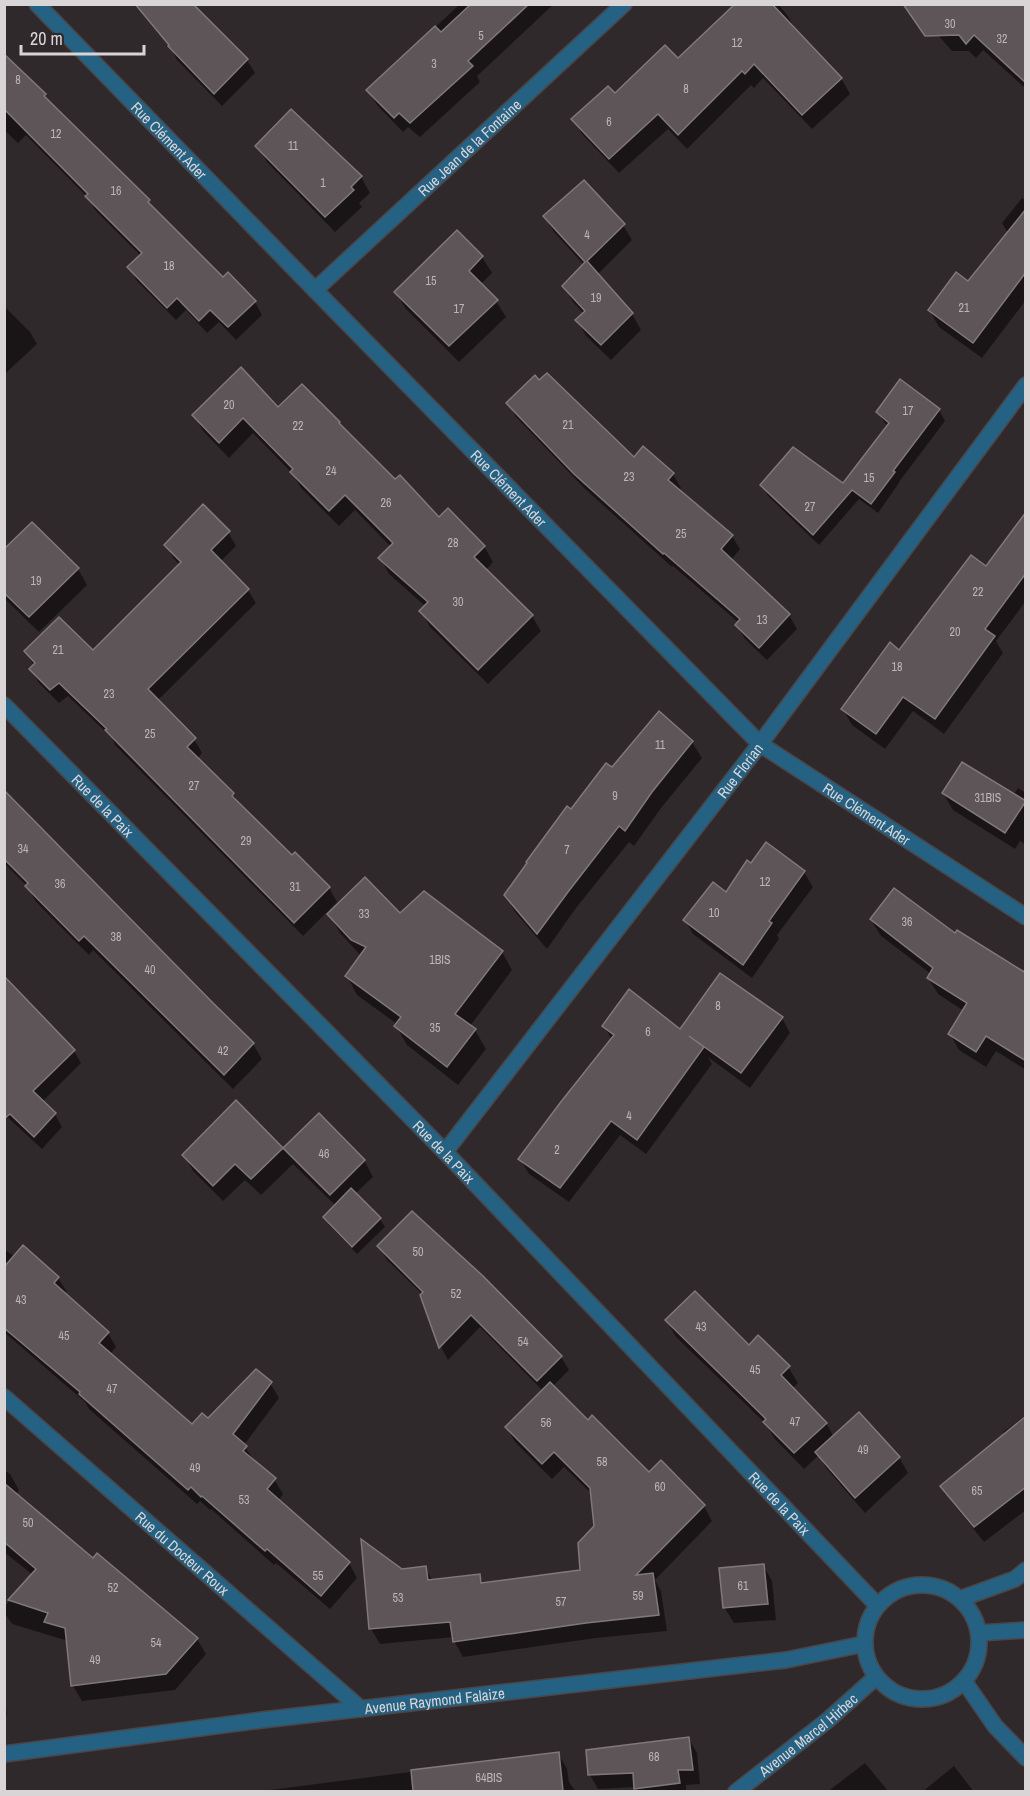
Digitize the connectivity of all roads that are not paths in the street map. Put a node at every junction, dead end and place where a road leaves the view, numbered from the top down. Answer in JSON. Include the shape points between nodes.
{"nodes":[{"id":1,"x":37,"y":4,"type":"edge"},
{"id":2,"x":624,"y":4,"type":"edge"},
{"id":3,"x":315,"y":290,"type":"junction"},
{"id":4,"x":1026,"y":385,"type":"edge"},
{"id":5,"x":4,"y":705,"type":"edge"},
{"id":6,"x":760,"y":744,"type":"junction"},
{"id":7,"x":1026,"y":917,"type":"edge"},
{"id":8,"x":445,"y":1152,"type":"junction"},
{"id":9,"x":4,"y":1397,"type":"edge"},
{"id":10,"x":1026,"y":1570,"type":"edge"},
{"id":11,"x":960,"y":1599,"type":"junction"},
{"id":12,"x":877,"y":1605,"type":"junction"},
{"id":13,"x":1026,"y":1630,"type":"edge"},
{"id":14,"x":979,"y":1633,"type":"junction"},
{"id":15,"x":864,"y":1644,"type":"junction"},
{"id":16,"x":876,"y":1677,"type":"junction"},
{"id":17,"x":964,"y":1681,"type":"junction"},
{"id":18,"x":361,"y":1709,"type":"junction"},
{"id":19,"x":4,"y":1754,"type":"edge"},
{"id":20,"x":1026,"y":1758,"type":"edge"},
{"id":21,"x":736,"y":1791,"type":"edge"}],
"edges":[{"from":1,"to":3,"type":"street","name":"Rue Clément Ader"},
{"from":2,"to":3,"type":"street","name":"Rue Jean de la Fontaine"},
{"from":3,"to":6,"type":"street","name":"Rue Clément Ader"},
{"from":4,"to":6,"type":"street","name":"Rue Florian"},
{"from":5,"to":8,"type":"street","name":"Rue de la Paix"},
{"from":6,"to":7,"type":"street","name":"Rue Clément Ader"},
{"from":6,"to":8,"type":"street","name":"Rue Florian"},
{"from":8,"to":12,"type":"street","name":"Rue de la Paix"},
{"from":9,"to":18,"type":"street","name":"Rue du Docteur Roux"},
{"from":10,"to":11,"type":"street","via":[[1015,1579]]},
{"from":11,"to":12,"type":"street","via":[[927,1584],[909,1585]]},
{"from":11,"to":14,"type":"street","via":[[973,1614]]},
{"from":12,"to":15,"type":"street","via":[[865,1630]]},
{"from":13,"to":14,"type":"street"},
{"from":14,"to":17,"type":"street","via":[[974,1667]]},
{"from":15,"to":16,"type":"street"},
{"from":15,"to":18,"type":"street","name":"Avenue Raymond Falaize","via":[[786,1660]]},
{"from":16,"to":17,"type":"street","via":[[888,1689],[919,1700],[951,1692]]},
{"from":16,"to":21,"type":"street","name":"Avenue Marcel Hirbec","via":[[828,1720]]},
{"from":17,"to":20,"type":"street","via":[[995,1726]]},
{"from":18,"to":19,"type":"street","name":"Avenue Raymond Falaize"}]}
